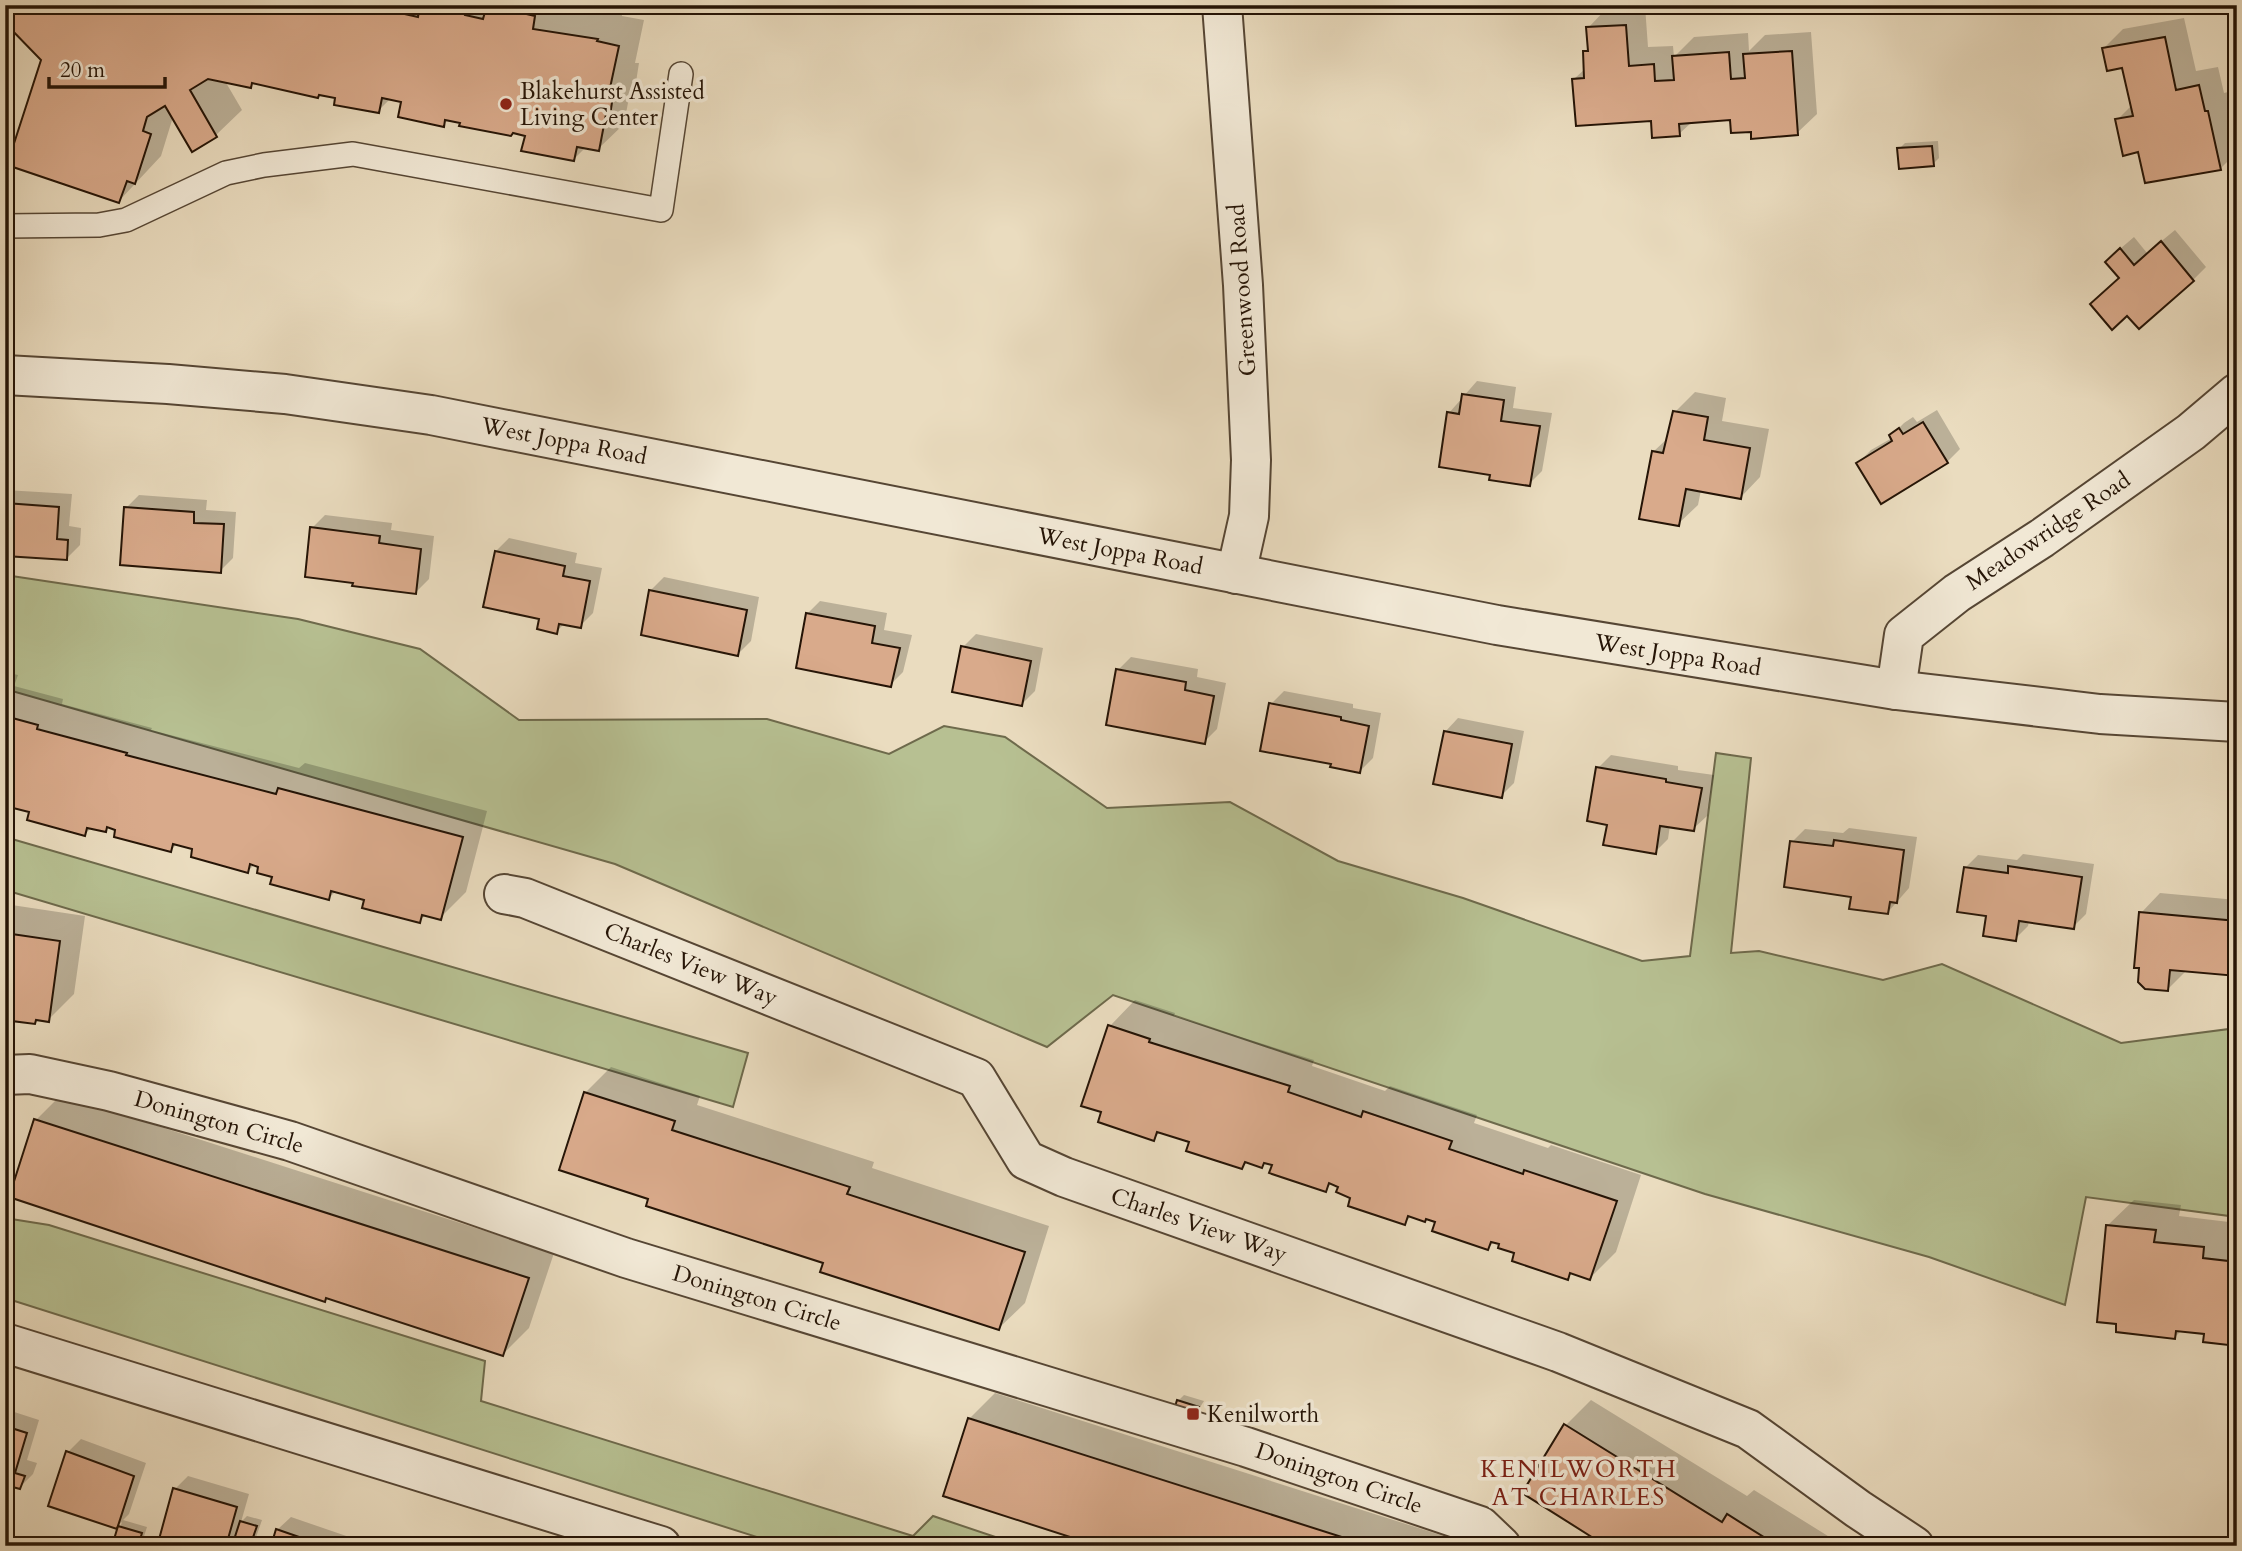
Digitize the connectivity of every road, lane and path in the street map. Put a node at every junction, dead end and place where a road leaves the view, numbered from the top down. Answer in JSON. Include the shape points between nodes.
{"nodes":[{"id":1,"x":1222,"y":5,"type":"edge"},
{"id":2,"x":681,"y":74,"type":"dead end"},
{"id":3,"x":5,"y":226,"type":"edge"},
{"id":4,"x":5,"y":375,"type":"edge"},
{"id":5,"x":2237,"y":393,"type":"edge"},
{"id":6,"x":1236,"y":574,"type":"junction"},
{"id":7,"x":1896,"y":690,"type":"junction"},
{"id":8,"x":2237,"y":723,"type":"edge"},
{"id":9,"x":504,"y":894,"type":"dead end"},
{"id":10,"x":5,"y":1075,"type":"edge"},
{"id":11,"x":5,"y":1343,"type":"edge"},
{"id":12,"x":661,"y":1546,"type":"edge"},
{"id":13,"x":1501,"y":1546,"type":"edge"},
{"id":14,"x":1914,"y":1546,"type":"edge"}],
"edges":[{"from":1,"to":6,"type":"street","name":"Greenwood Road","via":[[1251,460],[1249,516]]},
{"from":2,"to":3,"type":"lane","via":[[661,210],[353,153],[226,173],[126,220],[99,225]]},
{"from":4,"to":6,"type":"street","name":"West Joppa Road","via":[[272,392],[430,415]]},
{"from":5,"to":7,"type":"street","name":"Meadowridge Road","via":[[2191,432],[1957,593],[1904,635]]},
{"from":6,"to":7,"type":"street","name":"West Joppa Road","via":[[1497,625]]},
{"from":7,"to":8,"type":"street","name":"West Joppa Road","via":[[2100,714]]},
{"from":9,"to":14,"type":"street","name":"Charles View Way","via":[[525,898],[976,1078],[1026,1160],[1064,1177],[1558,1352],[1748,1429]]},
{"from":10,"to":13,"type":"street","name":"Donington Circle","via":[[30,1074],[109,1091],[290,1141],[626,1258],[1246,1447],[1480,1526]]},
{"from":11,"to":12,"type":"street"}]}
